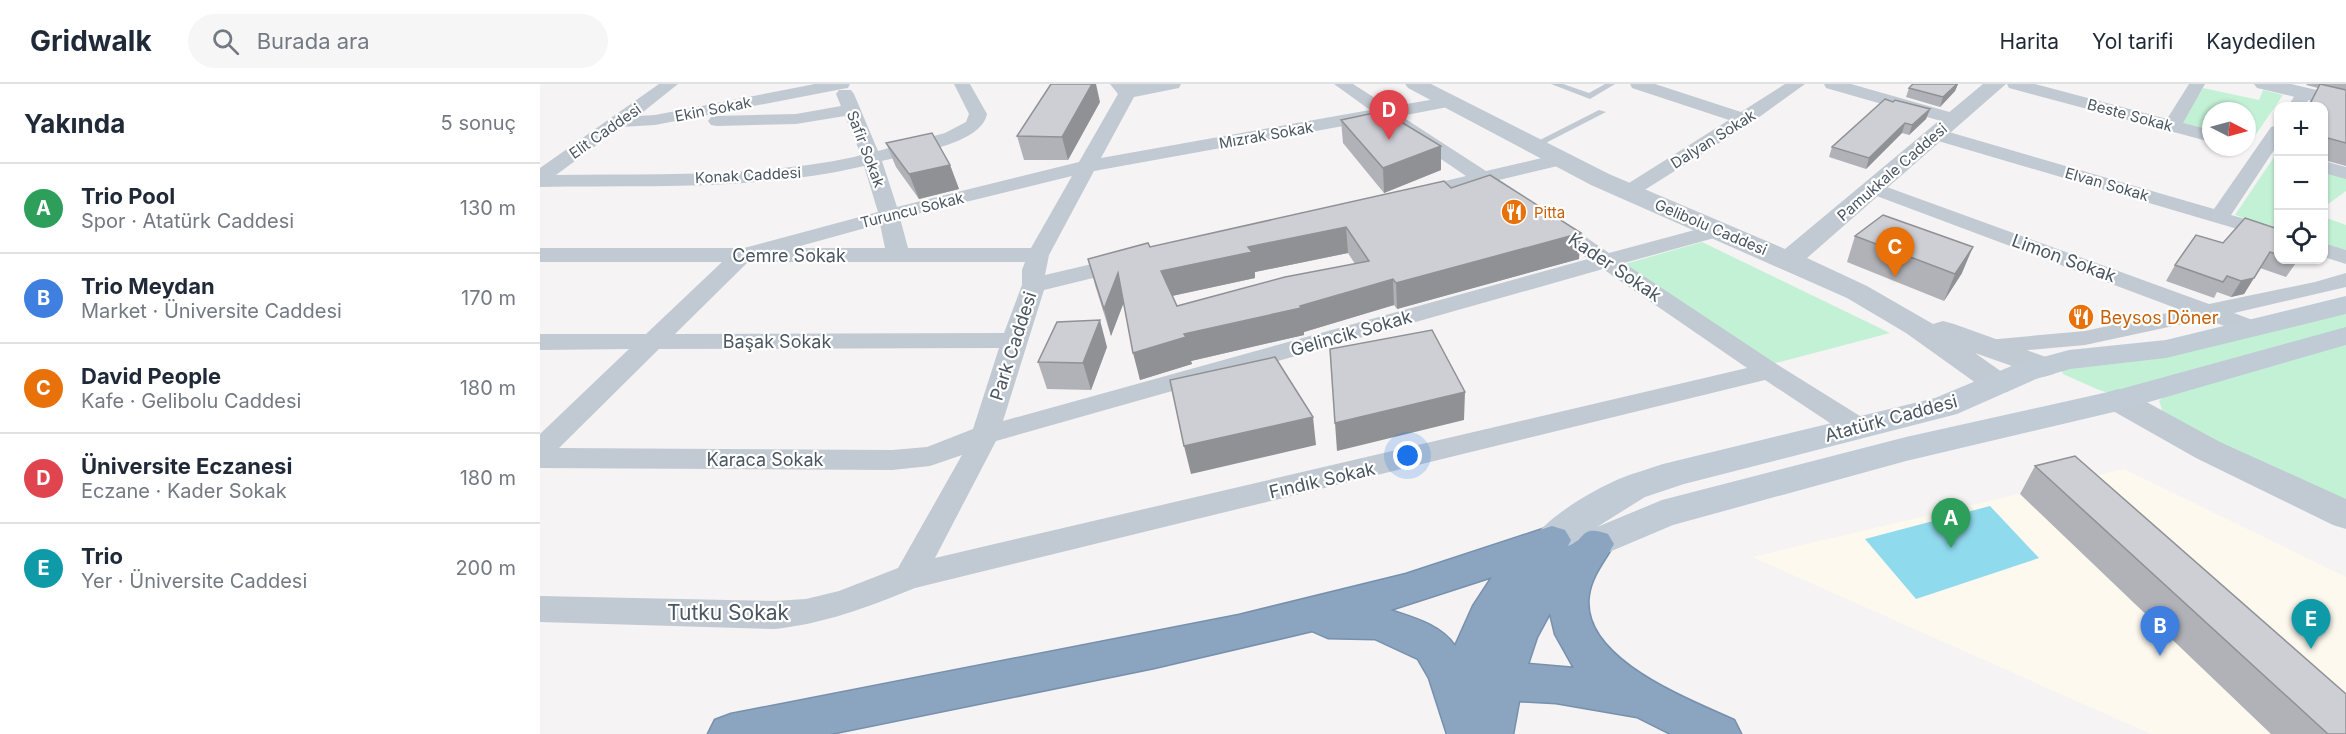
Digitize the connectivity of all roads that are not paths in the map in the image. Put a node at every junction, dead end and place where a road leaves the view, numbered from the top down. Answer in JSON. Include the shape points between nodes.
{"nodes":[{"id":1,"x":670,"y":84,"type":"edge"},
{"id":2,"x":841,"y":84,"type":"edge"},
{"id":3,"x":962,"y":84,"type":"edge"},
{"id":4,"x":1173,"y":84,"type":"edge"},
{"id":5,"x":1342,"y":84,"type":"edge"},
{"id":6,"x":1415,"y":84,"type":"edge"},
{"id":7,"x":1555,"y":84,"type":"edge"},
{"id":8,"x":1611,"y":84,"type":"edge"},
{"id":9,"x":1638,"y":84,"type":"edge"},
{"id":10,"x":1797,"y":84,"type":"edge"},
{"id":11,"x":1832,"y":84,"type":"edge"},
{"id":12,"x":1996,"y":84,"type":"edge"},
{"id":13,"x":2015,"y":84,"type":"edge"},
{"id":14,"x":2197,"y":84,"type":"edge"},
{"id":15,"x":2264,"y":84,"type":"edge"},
{"id":16,"x":1125,"y":87,"type":"edge"},
{"id":17,"x":2300,"y":100,"type":"edge"},
{"id":18,"x":1447,"y":102,"type":"junction"},
{"id":19,"x":2346,"y":103,"type":"edge"},
{"id":20,"x":850,"y":110,"type":"junction"},
{"id":21,"x":1602,"y":112,"type":"dead end"},
{"id":22,"x":1386,"y":114,"type":"junction"},
{"id":23,"x":1744,"y":119,"type":"junction"},
{"id":24,"x":1954,"y":119,"type":"junction"},
{"id":25,"x":656,"y":120,"type":"junction"},
{"id":26,"x":619,"y":122,"type":"junction"},
{"id":27,"x":2172,"y":126,"type":"junction"},
{"id":28,"x":1935,"y":134,"type":"junction"},
{"id":29,"x":2202,"y":134,"type":"edge"},
{"id":30,"x":2274,"y":136,"type":"edge"},
{"id":31,"x":1533,"y":146,"type":"junction"},
{"id":32,"x":2264,"y":150,"type":"edge"},
{"id":33,"x":871,"y":157,"type":"junction"},
{"id":34,"x":1559,"y":160,"type":"junction"},
{"id":35,"x":1084,"y":167,"type":"junction"},
{"id":36,"x":2328,"y":167,"type":"edge"},
{"id":37,"x":2346,"y":172,"type":"edge"},
{"id":38,"x":1483,"y":178,"type":"junction"},
{"id":39,"x":540,"y":179,"type":"edge"},
{"id":40,"x":1873,"y":188,"type":"junction"},
{"id":41,"x":1628,"y":192,"type":"junction"},
{"id":42,"x":1390,"y":200,"type":"edge"},
{"id":43,"x":889,"y":215,"type":"junction"},
{"id":44,"x":2219,"y":217,"type":"junction"},
{"id":45,"x":1717,"y":230,"type":"junction"},
{"id":46,"x":2274,"y":235,"type":"edge"},
{"id":47,"x":2328,"y":251,"type":"edge"},
{"id":48,"x":540,"y":255,"type":"edge"},
{"id":49,"x":898,"y":255,"type":"junction"},
{"id":50,"x":1038,"y":255,"type":"junction"},
{"id":51,"x":741,"y":256,"type":"junction"},
{"id":52,"x":2346,"y":257,"type":"edge"},
{"id":53,"x":1149,"y":258,"type":"edge"},
{"id":54,"x":1789,"y":260,"type":"junction"},
{"id":55,"x":1606,"y":261,"type":"junction"},
{"id":56,"x":2346,"y":280,"type":"edge"},
{"id":57,"x":1034,"y":285,"type":"junction"},
{"id":58,"x":2346,"y":305,"type":"edge"},
{"id":59,"x":1888,"y":309,"type":"junction"},
{"id":60,"x":2208,"y":311,"type":"junction"},
{"id":61,"x":2254,"y":329,"type":"junction"},
{"id":62,"x":2346,"y":336,"type":"edge"},
{"id":63,"x":1014,"y":340,"type":"junction"},
{"id":64,"x":540,"y":342,"type":"edge"},
{"id":65,"x":650,"y":342,"type":"junction"},
{"id":66,"x":1985,"y":346,"type":"junction"},
{"id":67,"x":2043,"y":367,"type":"junction"},
{"id":68,"x":1769,"y":371,"type":"junction"},
{"id":69,"x":1998,"y":384,"type":"junction"},
{"id":70,"x":2118,"y":400,"type":"junction"},
{"id":71,"x":2070,"y":411,"type":"junction"},
{"id":72,"x":1858,"y":428,"type":"junction"},
{"id":73,"x":985,"y":435,"type":"junction"},
{"id":74,"x":540,"y":450,"type":"edge"},
{"id":75,"x":2208,"y":450,"type":"junction"},
{"id":76,"x":540,"y":458,"type":"edge"},
{"id":77,"x":2346,"y":515,"type":"edge"},
{"id":78,"x":1552,"y":540,"type":"junction"},
{"id":79,"x":1594,"y":544,"type":"junction"},
{"id":80,"x":909,"y":577,"type":"junction"},
{"id":81,"x":540,"y":609,"type":"edge"},
{"id":82,"x":1264,"y":626,"type":"junction"},
{"id":83,"x":1500,"y":683,"type":"junction"},
{"id":84,"x":1646,"y":700,"type":"junction"},
{"id":85,"x":1472,"y":729,"type":"edge"},
{"id":86,"x":731,"y":734,"type":"edge"},
{"id":87,"x":1719,"y":734,"type":"edge"}],
"edges":[{"from":1,"to":26,"type":"street","name":"Elit Caddesi"},
{"from":2,"to":20,"type":"street","name":"Safir Sokak"},
{"from":2,"to":25,"type":"street","name":"Ekin Sokak"},
{"from":3,"to":33,"type":"street","name":"Konak Caddesi","via":[[978,114],[973,126],[952,137]]},
{"from":4,"to":16,"type":"street"},
{"from":5,"to":22,"type":"street","name":"Kader Sokak"},
{"from":6,"to":18,"type":"street","name":"Gelibolu Caddesi"},
{"from":7,"to":8,"type":"lane","via":[[1590,96]]},
{"from":9,"to":23,"type":"street"},
{"from":10,"to":23,"type":"street","name":"Dalyan Sokak"},
{"from":11,"to":24,"type":"street"},
{"from":12,"to":24,"type":"street","name":"Pamukkale Caddesi"},
{"from":13,"to":27,"type":"street","name":"Beste Sokak"},
{"from":14,"to":27,"type":"street"},
{"from":15,"to":17,"type":"street"},
{"from":16,"to":35,"type":"street","name":"Park Caddesi"},
{"from":17,"to":19,"type":"street"},
{"from":18,"to":22,"type":"street","name":"Mızrak Sokak"},
{"from":18,"to":31,"type":"street","name":"Gelibolu Caddesi"},
{"from":20,"to":25,"type":"street","via":[[796,119]]},
{"from":20,"to":33,"type":"street","name":"Safir Sokak"},
{"from":21,"to":31,"type":"lane"},
{"from":22,"to":35,"type":"street","name":"Mızrak Sokak"},
{"from":22,"to":38,"type":"street","name":"Kader Sokak"},
{"from":23,"to":41,"type":"street","name":"Dalyan Sokak"},
{"from":24,"to":28,"type":"street","name":"Pamukkale Caddesi"},
{"from":25,"to":26,"type":"street","name":"Ekin Sokak"},
{"from":26,"to":39,"type":"street","name":"Elit Caddesi"},
{"from":27,"to":29,"type":"street","name":"Beste Sokak"},
{"from":28,"to":40,"type":"street","name":"Pamukkale Caddesi"},
{"from":28,"to":44,"type":"street","name":"Elvan Sokak"},
{"from":30,"to":32,"type":"street"},
{"from":31,"to":34,"type":"street","name":"Gelibolu Caddesi"},
{"from":32,"to":44,"type":"street"},
{"from":33,"to":39,"type":"street","name":"Konak Caddesi","via":[[778,177]]},
{"from":33,"to":43,"type":"street","name":"Safir Sokak"},
{"from":34,"to":38,"type":"street"},
{"from":34,"to":41,"type":"street","name":"Gelibolu Caddesi"},
{"from":35,"to":43,"type":"street","name":"Turuncu Sokak"},
{"from":35,"to":50,"type":"street","name":"Park Caddesi"},
{"from":36,"to":37,"type":"street"},
{"from":38,"to":42,"type":"street"},
{"from":38,"to":55,"type":"street","name":"Kader Sokak"},
{"from":40,"to":54,"type":"street","name":"Pamukkale Caddesi"},
{"from":40,"to":60,"type":"street","name":"Limon Sokak"},
{"from":41,"to":45,"type":"street","name":"Gelibolu Caddesi"},
{"from":43,"to":49,"type":"street","name":"Safir Sokak"},
{"from":43,"to":51,"type":"street","name":"Turuncu Sokak"},
{"from":44,"to":46,"type":"street","name":"Elvan Sokak"},
{"from":45,"to":54,"type":"street","name":"Gelibolu Caddesi"},
{"from":45,"to":55,"type":"street","name":"Gelincik Sokak"},
{"from":47,"to":52,"type":"street"},
{"from":48,"to":51,"type":"street","name":"Cemre Sokak"},
{"from":49,"to":50,"type":"street","name":"Cemre Sokak"},
{"from":49,"to":51,"type":"street","name":"Cemre Sokak"},
{"from":50,"to":57,"type":"street","name":"Park Caddesi"},
{"from":51,"to":65,"type":"street"},
{"from":53,"to":57,"type":"street"},
{"from":54,"to":59,"type":"street","name":"Gelibolu Caddesi"},
{"from":55,"to":68,"type":"street","name":"Kader Sokak"},
{"from":55,"to":73,"type":"street","name":"Gelincik Sokak"},
{"from":56,"to":60,"type":"street"},
{"from":57,"to":63,"type":"street","name":"Park Caddesi"},
{"from":58,"to":61,"type":"main road","name":"Atatürk Caddesi"},
{"from":59,"to":66,"type":"street"},
{"from":59,"to":69,"type":"street","name":"Gelibolu Caddesi"},
{"from":60,"to":61,"type":"street","name":"Limon Sokak"},
{"from":60,"to":66,"type":"street","via":[[2085,338]]},
{"from":61,"to":67,"type":"main road","name":"Atatürk Caddesi","via":[[2166,349],[2069,360]]},
{"from":62,"to":70,"type":"main road","name":"Atatürk Caddesi"},
{"from":63,"to":65,"type":"street","name":"Başak Sokak"},
{"from":63,"to":73,"type":"street","name":"Park Caddesi"},
{"from":64,"to":65,"type":"street","name":"Başak Sokak"},
{"from":65,"to":74,"type":"street"},
{"from":66,"to":67,"type":"street"},
{"from":67,"to":69,"type":"main road","name":"Atatürk Caddesi"},
{"from":67,"to":70,"type":"main road"},
{"from":68,"to":72,"type":"street","name":"Kader Sokak"},
{"from":68,"to":80,"type":"street","name":"Fındık Sokak"},
{"from":69,"to":71,"type":"main road","via":[[2045,407]]},
{"from":69,"to":72,"type":"main road","name":"Atatürk Caddesi","via":[[1945,406]]},
{"from":70,"to":71,"type":"main road","name":"Atatürk Caddesi"},
{"from":70,"to":75,"type":"street"},
{"from":71,"to":75,"type":"street","via":[[2150,428]]},
{"from":71,"to":79,"type":"main road","name":"Atatürk Caddesi","via":[[1906,449],[1662,514]]},
{"from":72,"to":78,"type":"main road","name":"Atatürk Caddesi","via":[[1676,473],[1632,488]]},
{"from":73,"to":76,"type":"street","name":"Karaca Sokak","via":[[913,460]]},
{"from":73,"to":80,"type":"street","name":"Park Caddesi"},
{"from":75,"to":77,"type":"street"},
{"from":78,"to":82,"type":"highway","via":[[1407,589]]},
{"from":78,"to":85,"type":"highway","via":[[1524,565],[1489,613],[1471,662]]},
{"from":79,"to":83,"type":"highway","via":[[1562,569],[1536,601],[1515,640]]},
{"from":79,"to":84,"type":"highway","via":[[1569,595],[1571,623],[1581,645],[1600,667]]},
{"from":80,"to":81,"type":"street","name":"Tutku Sokak","via":[[843,603],[774,615]]},
{"from":82,"to":85,"type":"highway","via":[[1322,620],[1376,622],[1407,633],[1433,647],[1449,673]]},
{"from":82,"to":86,"type":"highway"},
{"from":83,"to":84,"type":"highway","via":[[1575,686]]},
{"from":83,"to":85,"type":"highway","via":[[1479,694]]},
{"from":84,"to":87,"type":"highway"}]}
